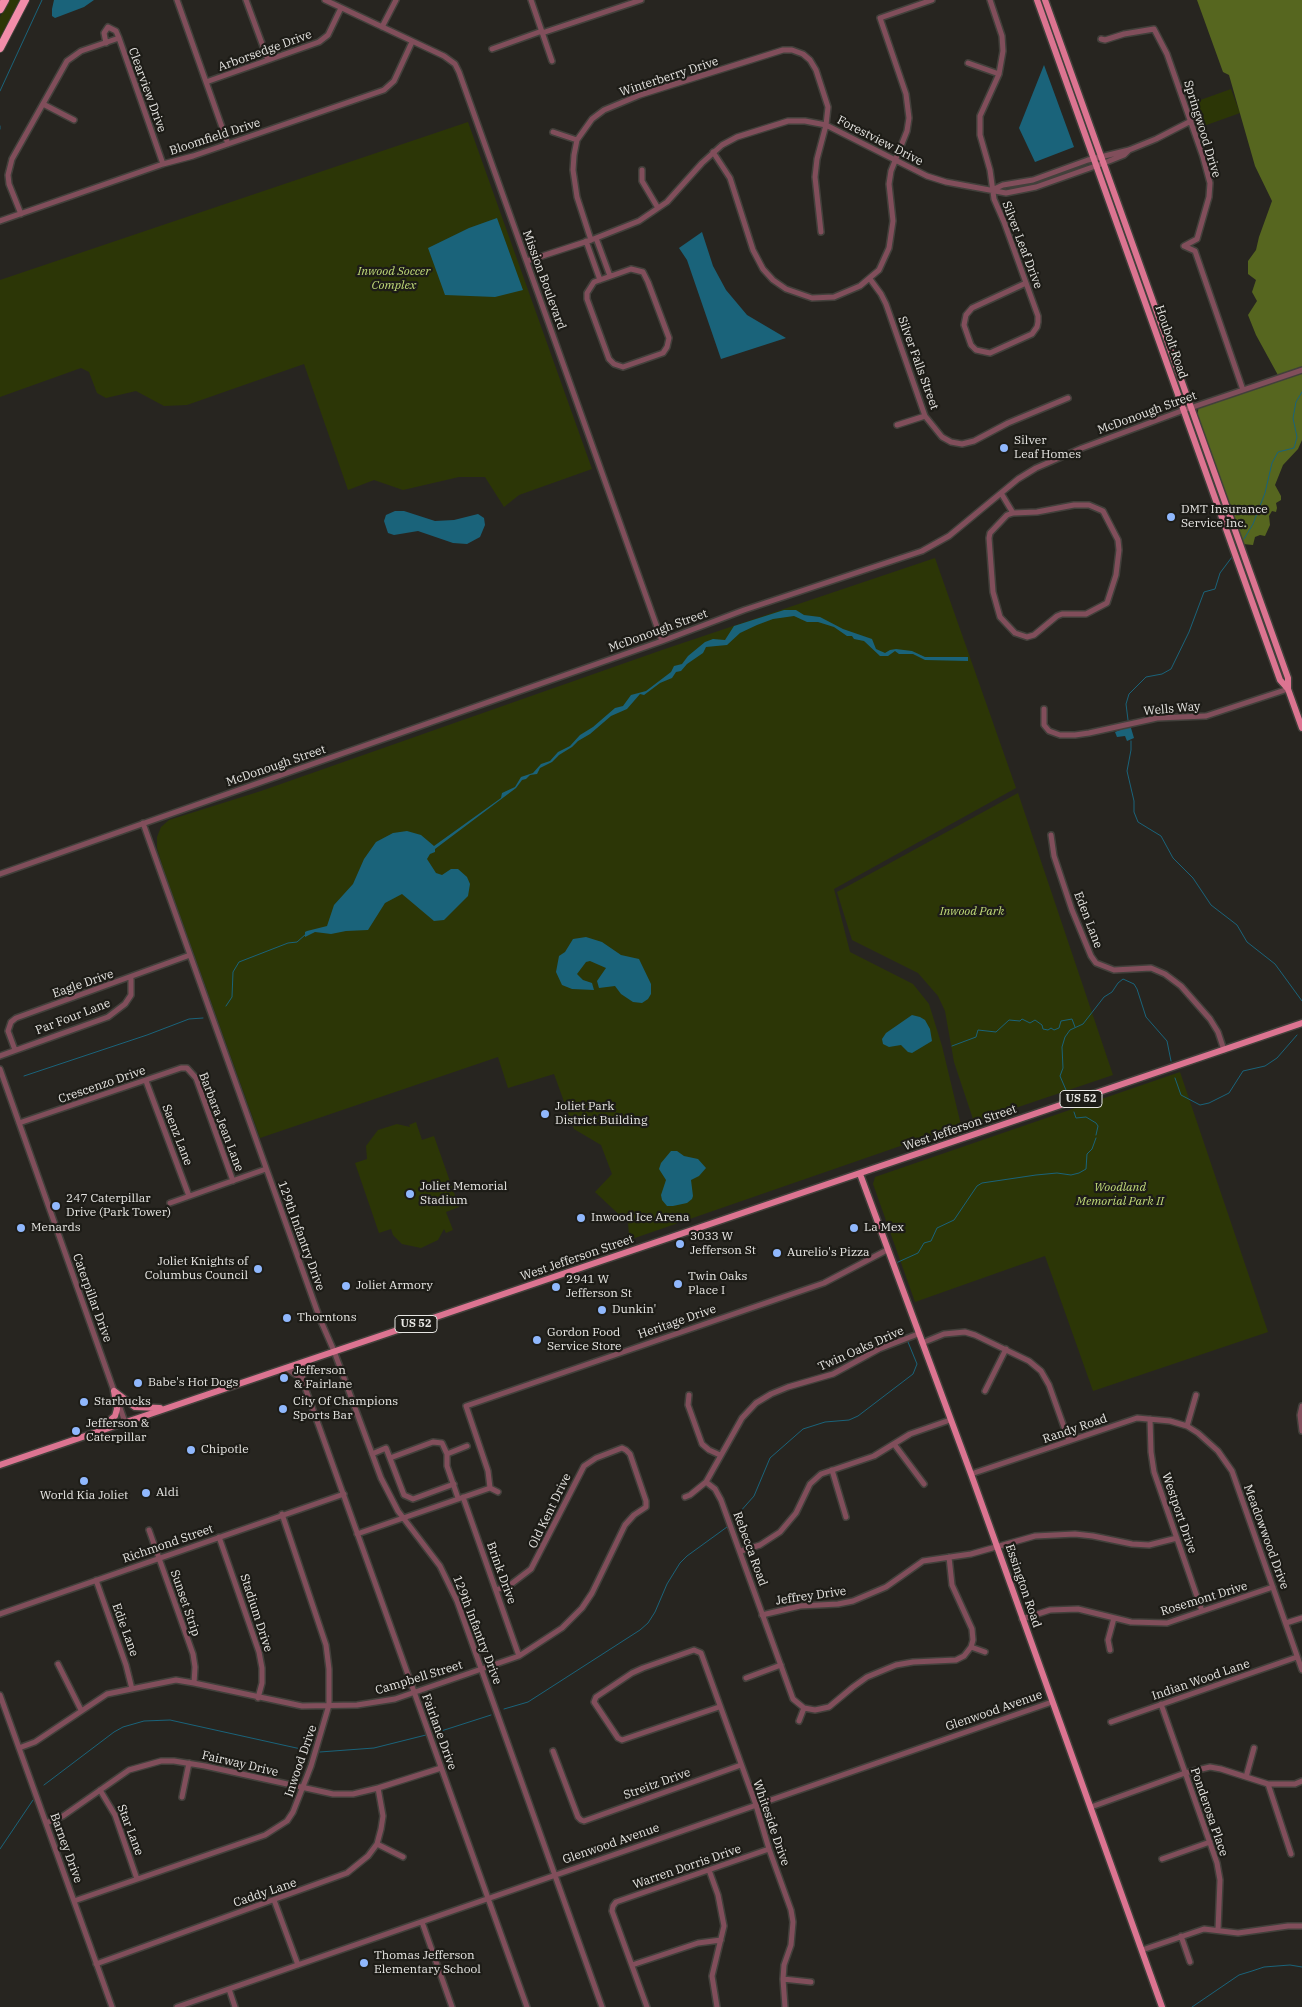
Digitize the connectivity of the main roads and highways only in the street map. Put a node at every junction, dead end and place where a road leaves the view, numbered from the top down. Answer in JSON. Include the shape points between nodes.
{"nodes":[{"id":1,"x":5,"y":0,"type":"edge"},
{"id":2,"x":25,"y":0,"type":"edge"},
{"id":3,"x":1037,"y":0,"type":"edge"},
{"id":4,"x":1045,"y":0,"type":"edge"},
{"id":5,"x":0,"y":9,"type":"edge"},
{"id":6,"x":0,"y":48,"type":"edge"},
{"id":7,"x":1288,"y":689,"type":"junction"},
{"id":8,"x":1302,"y":728,"type":"edge"},
{"id":9,"x":1302,"y":1023,"type":"edge"},
{"id":10,"x":860,"y":1174,"type":"junction"},
{"id":11,"x":164,"y":1409,"type":"junction"},
{"id":12,"x":97,"y":1432,"type":"junction"},
{"id":13,"x":0,"y":1465,"type":"edge"},
{"id":14,"x":1162,"y":2007,"type":"edge"}],
"edges":[{"from":1,"to":5,"type":"highway"},
{"from":2,"to":6,"type":"highway"},
{"from":3,"to":7,"type":"main road","name":"Houbolt Road","via":[[1280,680]]},
{"from":4,"to":7,"type":"main road","name":"Houbolt Road","via":[[1288,678]]},
{"from":7,"to":8,"type":"main road","name":"Houbolt Road"},
{"from":9,"to":10,"type":"main road","name":"West Jefferson Street","number":"US 52"},
{"from":10,"to":11,"type":"main road","name":"West Jefferson Street","number":"US 52"},
{"from":10,"to":14,"type":"main road","name":"Essington Road"},
{"from":11,"to":12,"type":"main road","name":"West Jefferson Street","number":"US 52"},
{"from":11,"to":12,"type":"main road","via":[[134,1408],[114,1391],[115,1416]]},
{"from":12,"to":13,"type":"main road","name":"West Jefferson Street","number":"US 52"}]}
